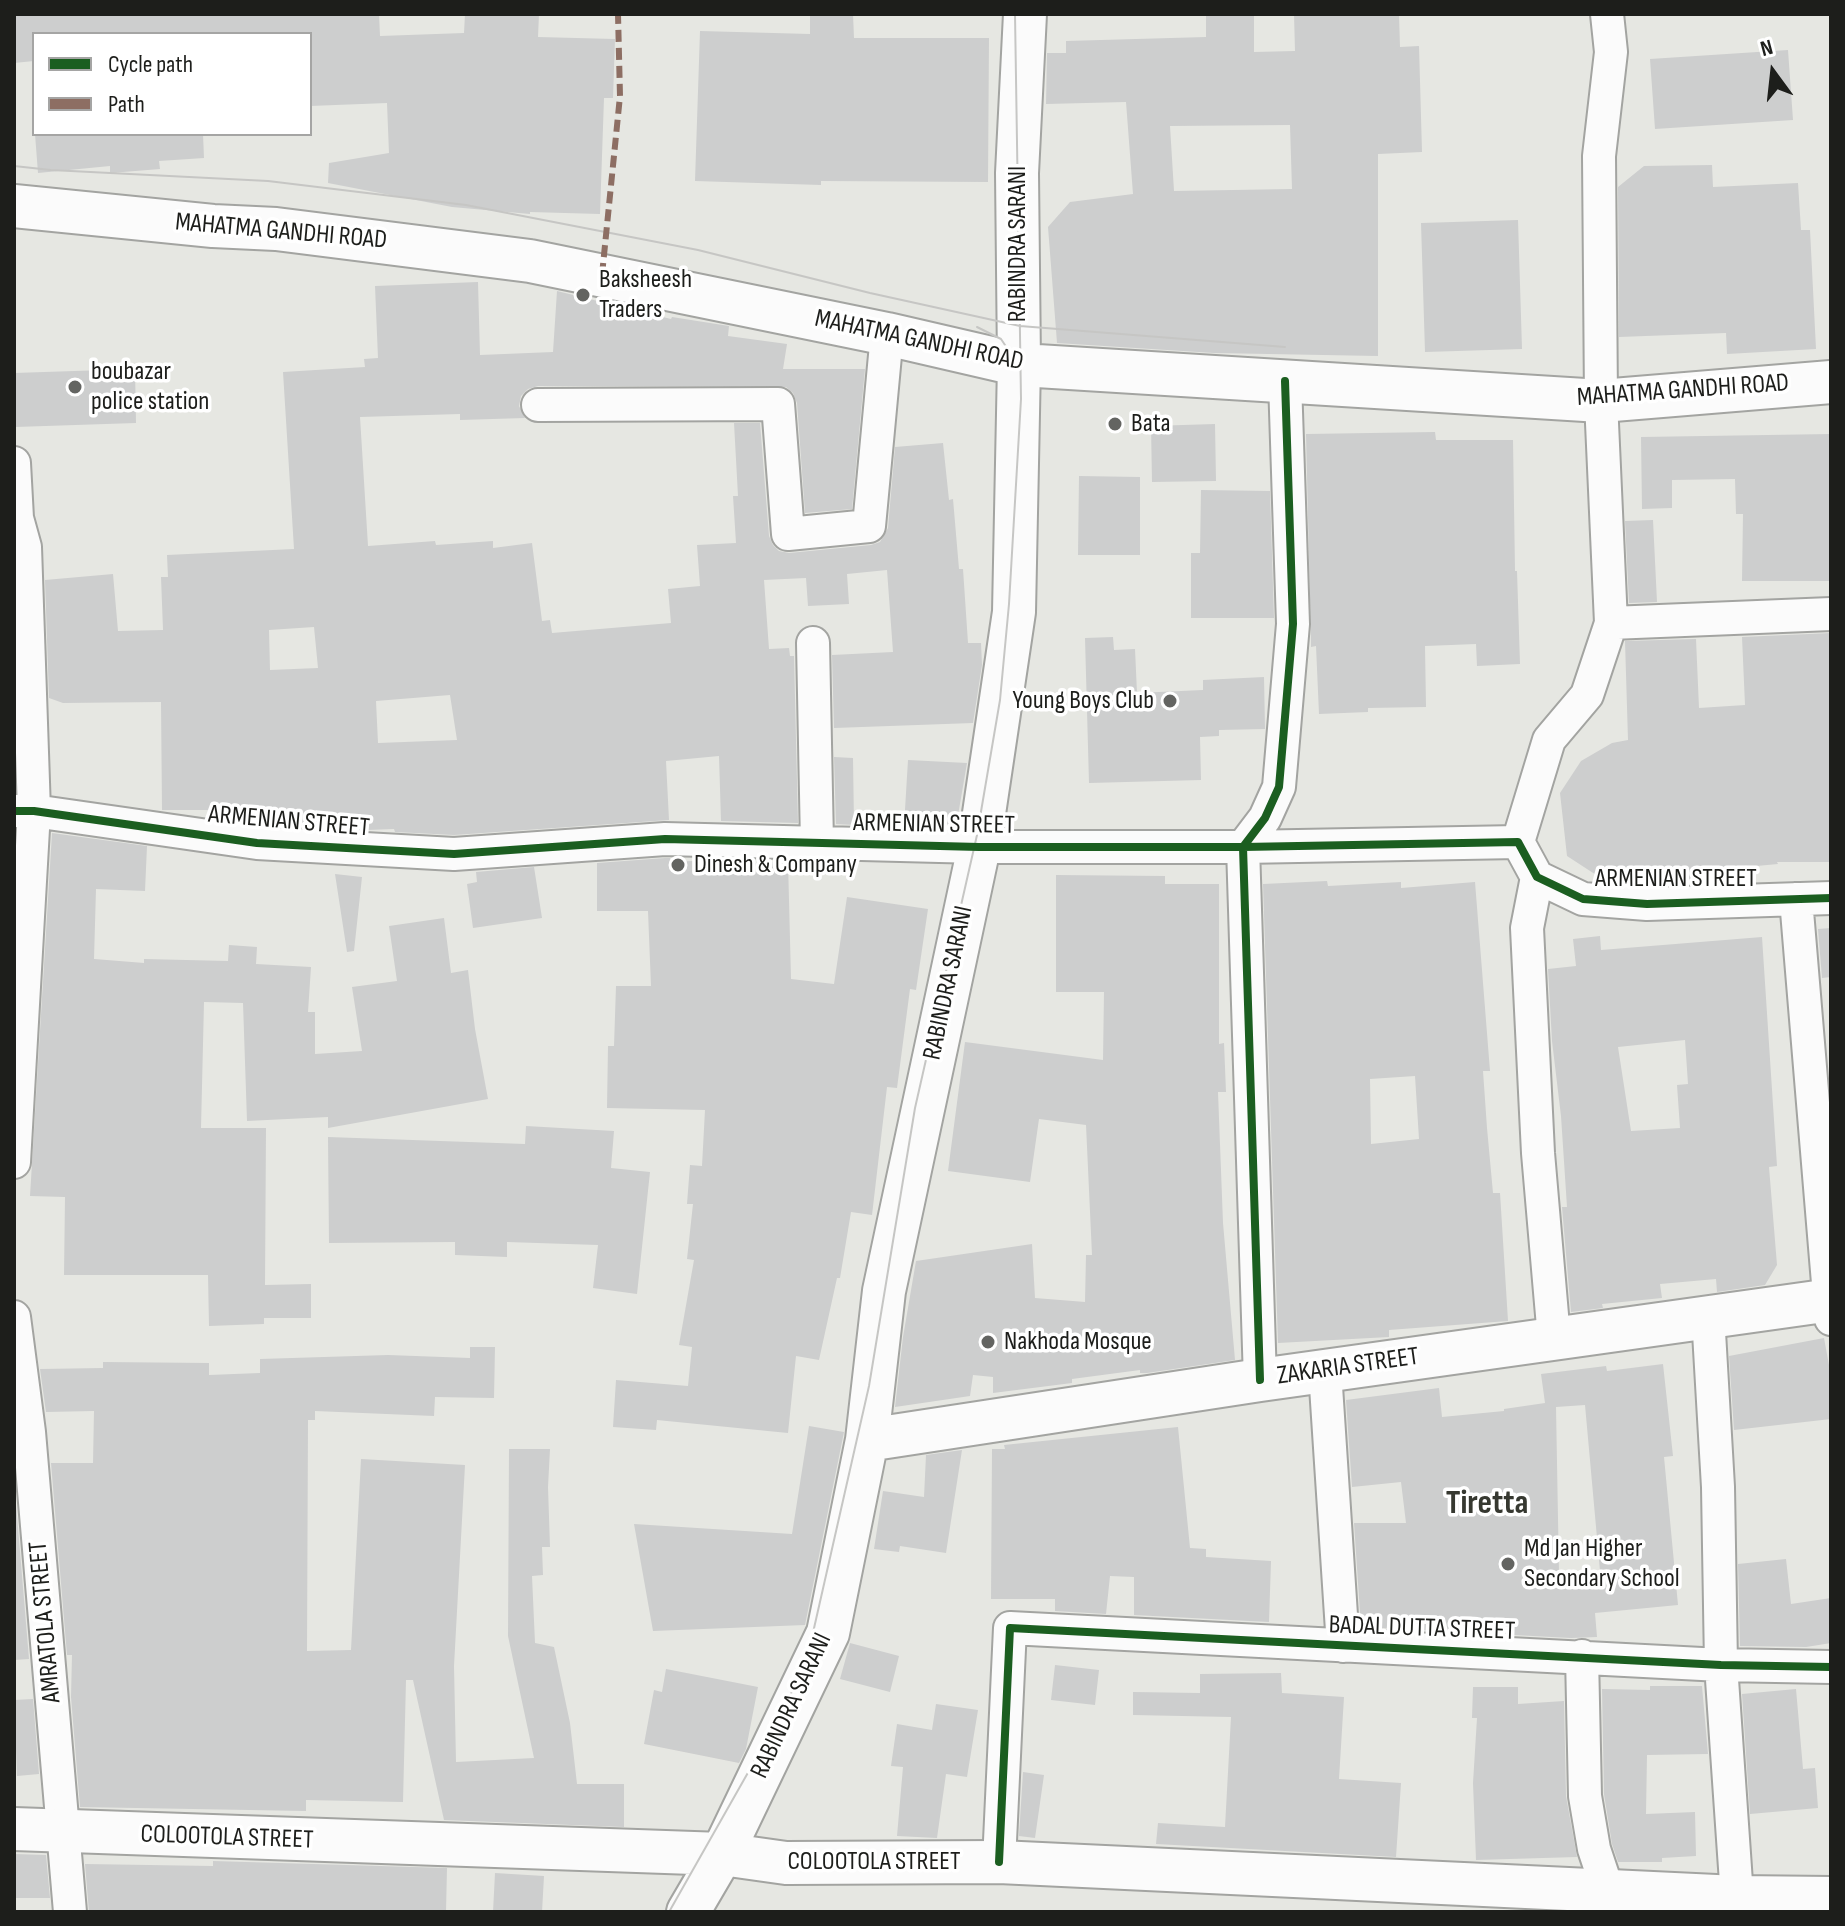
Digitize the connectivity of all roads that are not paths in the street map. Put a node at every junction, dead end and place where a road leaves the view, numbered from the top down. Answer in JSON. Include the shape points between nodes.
{"nodes":[{"id":1,"x":1025,"y":14,"type":"edge"},
{"id":2,"x":1607,"y":14,"type":"edge"},
{"id":3,"x":14,"y":206,"type":"edge"},
{"id":4,"x":887,"y":334,"type":"junction"},
{"id":5,"x":1019,"y":364,"type":"junction"},
{"id":6,"x":1285,"y":381,"type":"junction"},
{"id":7,"x":1831,"y":382,"type":"edge"},
{"id":8,"x":1601,"y":401,"type":"junction"},
{"id":9,"x":538,"y":405,"type":"dead end"},
{"id":10,"x":14,"y":463,"type":"edge"},
{"id":11,"x":1831,"y":614,"type":"edge"},
{"id":12,"x":1611,"y":623,"type":"junction"},
{"id":13,"x":813,"y":643,"type":"dead end"},
{"id":14,"x":24,"y":811,"type":"edge"},
{"id":15,"x":1518,"y":842,"type":"junction"},
{"id":16,"x":817,"y":843,"type":"junction"},
{"id":17,"x":979,"y":847,"type":"junction"},
{"id":18,"x":1243,"y":847,"type":"junction"},
{"id":19,"x":1537,"y":877,"type":"junction"},
{"id":20,"x":1831,"y":898,"type":"edge"},
{"id":21,"x":1796,"y":899,"type":"junction"},
{"id":22,"x":14,"y":1162,"type":"edge"},
{"id":23,"x":1830,"y":1306,"type":"edge"},
{"id":24,"x":1708,"y":1315,"type":"junction"},
{"id":25,"x":14,"y":1317,"type":"edge"},
{"id":26,"x":1554,"y":1338,"type":"junction"},
{"id":27,"x":1325,"y":1371,"type":"junction"},
{"id":28,"x":1260,"y":1380,"type":"junction"},
{"id":29,"x":867,"y":1440,"type":"junction"},
{"id":30,"x":1343,"y":1646,"type":"junction"},
{"id":31,"x":1582,"y":1656,"type":"junction"},
{"id":32,"x":1721,"y":1665,"type":"junction"},
{"id":33,"x":1831,"y":1667,"type":"edge"},
{"id":34,"x":14,"y":1829,"type":"edge"},
{"id":35,"x":64,"y":1833,"type":"junction"},
{"id":36,"x":722,"y":1854,"type":"junction"},
{"id":37,"x":999,"y":1862,"type":"junction"},
{"id":38,"x":1737,"y":1897,"type":"junction"},
{"id":39,"x":1831,"y":1898,"type":"edge"},
{"id":40,"x":1611,"y":1902,"type":"edge"},
{"id":41,"x":70,"y":1912,"type":"edge"},
{"id":42,"x":688,"y":1912,"type":"edge"}],
"edges":[{"from":1,"to":5,"type":"main road","name":"RABINDRA SARANI","via":[[1017,173]]},
{"from":2,"to":8,"type":"street","via":[[1611,52],[1599,156]]},
{"from":3,"to":4,"type":"main road","name":"MAHATMA GANDHI ROAD","via":[[276,229],[530,261]]},
{"from":4,"to":5,"type":"main road","name":"MAHATMA GANDHI ROAD"},
{"from":4,"to":9,"type":"street","via":[[869,526],[788,534],[778,404]]},
{"from":5,"to":6,"type":"main road","name":"MAHATMA GANDHI ROAD"},
{"from":5,"to":17,"type":"main road","name":"RABINDRA SARANI","via":[[1014,612]]},
{"from":6,"to":8,"type":"main road","name":"MAHATMA GANDHI ROAD"},
{"from":6,"to":18,"type":"street","via":[[1293,624],[1280,772],[1275,800]]},
{"from":7,"to":8,"type":"main road","name":"MAHATMA GANDHI ROAD"},
{"from":8,"to":12,"type":"street"},
{"from":10,"to":14,"type":"street","via":[[17,518],[25,547]]},
{"from":11,"to":12,"type":"street"},
{"from":12,"to":15,"type":"street","via":[[1587,695],[1549,740]]},
{"from":13,"to":16,"type":"street"},
{"from":14,"to":16,"type":"street","name":"ARMENIAN STREET","via":[[257,843],[454,854],[665,839]]},
{"from":14,"to":22,"type":"street"},
{"from":15,"to":18,"type":"street","name":"ARMENIAN STREET"},
{"from":15,"to":19,"type":"street"},
{"from":16,"to":17,"type":"street","name":"ARMENIAN STREET"},
{"from":17,"to":18,"type":"street","name":"ARMENIAN STREET"},
{"from":17,"to":29,"type":"main road","name":"RABINDRA SARANI","via":[[884,1291]]},
{"from":18,"to":28,"type":"street"},
{"from":19,"to":21,"type":"street","name":"ARMENIAN STREET","via":[[1583,899],[1647,904]]},
{"from":19,"to":26,"type":"street","via":[[1527,928]]},
{"from":20,"to":21,"type":"street","name":"ARMENIAN STREET"},
{"from":21,"to":23,"type":"street"},
{"from":23,"to":24,"type":"main road","name":"ZAKARIA STREET"},
{"from":24,"to":26,"type":"main road","name":"ZAKARIA STREET"},
{"from":24,"to":32,"type":"street"},
{"from":25,"to":35,"type":"street","name":"AMRATOLA STREET"},
{"from":26,"to":27,"type":"main road","name":"ZAKARIA STREET"},
{"from":27,"to":28,"type":"main road","name":"ZAKARIA STREET"},
{"from":27,"to":30,"type":"street"},
{"from":28,"to":29,"type":"main road","name":"ZAKARIA STREET"},
{"from":29,"to":36,"type":"main road","name":"RABINDRA SARANI","via":[[828,1633]]},
{"from":30,"to":31,"type":"street","name":"BADAL DUTTA STREET"},
{"from":30,"to":37,"type":"street","name":"BADAL DUTTA STREET","via":[[1010,1628]]},
{"from":31,"to":32,"type":"street","name":"BADAL DUTTA STREET"},
{"from":31,"to":40,"type":"street","via":[[1585,1796]]},
{"from":32,"to":33,"type":"street","name":"BADAL DUTTA STREET"},
{"from":32,"to":38,"type":"street"},
{"from":34,"to":35,"type":"main road","name":"COLOOTOLA STREET"},
{"from":35,"to":36,"type":"main road","name":"COLOOTOLA STREET"},
{"from":35,"to":41,"type":"street","name":"AMRATOLA STREET"},
{"from":36,"to":37,"type":"main road","name":"COLOOTOLA STREET","via":[[786,1863]]},
{"from":36,"to":42,"type":"main road","name":"RABINDRA SARANI"},
{"from":37,"to":40,"type":"main road","name":"COLOOTOLA STREET"},
{"from":38,"to":39,"type":"main road","name":"COLOOTOLA STREET"},
{"from":38,"to":40,"type":"main road","name":"COLOOTOLA STREET"}]}
